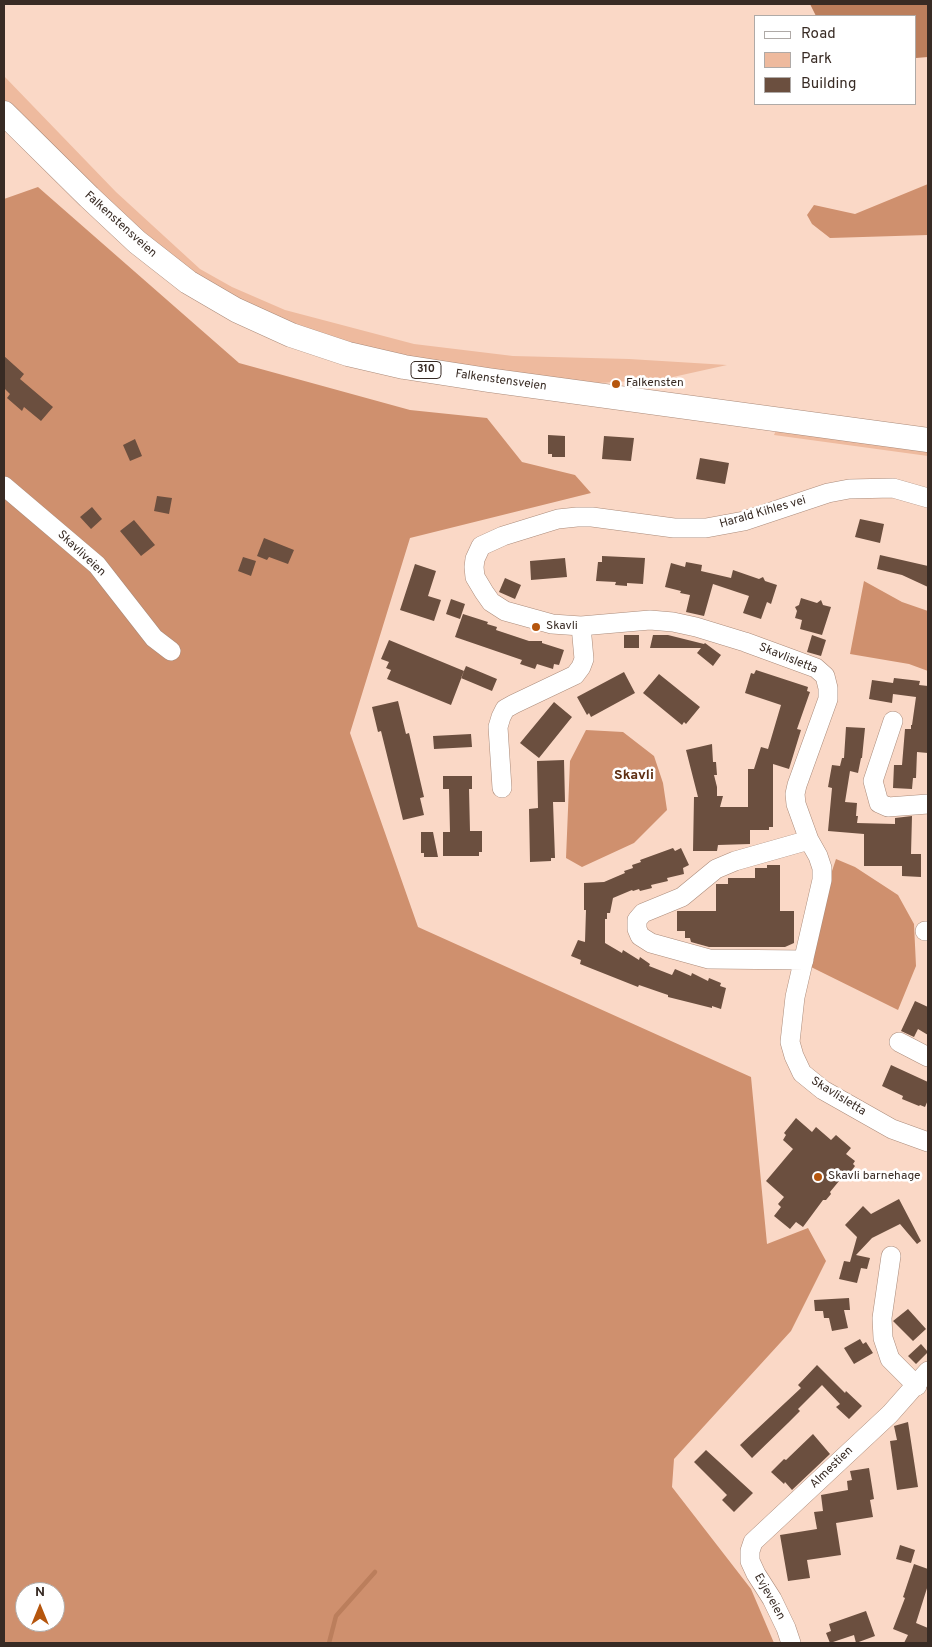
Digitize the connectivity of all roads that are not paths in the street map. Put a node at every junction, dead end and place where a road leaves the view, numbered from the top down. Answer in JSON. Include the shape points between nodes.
{"nodes":[{"id":1,"x":4,"y":113,"type":"edge"},
{"id":2,"x":928,"y":440,"type":"edge"},
{"id":3,"x":4,"y":486,"type":"edge"},
{"id":4,"x":928,"y":498,"type":"edge"},
{"id":5,"x":481,"y":546,"type":"joint"},
{"id":6,"x":581,"y":626,"type":"junction"},
{"id":7,"x":171,"y":651,"type":"dead end"},
{"id":8,"x":893,"y":720,"type":"dead end"},
{"id":9,"x":502,"y":788,"type":"dead end"},
{"id":10,"x":928,"y":804,"type":"edge"},
{"id":11,"x":810,"y":840,"type":"junction"},
{"id":12,"x":804,"y":960,"type":"junction"},
{"id":13,"x":899,"y":1042,"type":"dead end"},
{"id":14,"x":928,"y":1057,"type":"edge"},
{"id":15,"x":928,"y":1142,"type":"edge"},
{"id":16,"x":891,"y":1256,"type":"dead end"},
{"id":17,"x":928,"y":1371,"type":"edge"},
{"id":18,"x":917,"y":1386,"type":"junction"},
{"id":19,"x":750,"y":1551,"type":"joint"},
{"id":20,"x":791,"y":1643,"type":"edge"}],
"edges":[{"from":1,"to":2,"type":"main road","name":"Falkenstensveien","number":"310","via":[[137,242],[188,282],[236,310],[291,335],[348,354],[404,367]]},
{"from":3,"to":7,"type":"street","name":"Skavliveien","via":[[98,565],[154,638]]},
{"from":4,"to":5,"type":"street","name":"Harald Kihles vei","via":[[892,488],[849,489],[744,521],[706,528],[674,528],[577,516],[544,523]]},
{"from":5,"to":6,"type":"street","name":"Skavlisletta","via":[[474,567],[490,602],[505,611],[552,624]]},
{"from":6,"to":9,"type":"street","via":[[584,659],[575,675],[505,709],[501,717],[498,727]]},
{"from":6,"to":11,"type":"street","name":"Skavlisletta","via":[[650,620],[673,622],[744,642],[816,668],[825,676],[828,699],[795,794]]},
{"from":8,"to":10,"type":"street","via":[[873,781],[879,803],[888,807]]},
{"from":11,"to":12,"type":"street","name":"Skavlisletta","via":[[822,868],[822,880]]},
{"from":11,"to":12,"type":"street","via":[[716,869],[682,897],[643,913],[637,920],[640,936],[651,943],[709,959]]},
{"from":12,"to":15,"type":"street","name":"Skavlisletta","via":[[795,997],[790,1042],[802,1073],[824,1090],[892,1129]]},
{"from":13,"to":14,"type":"street"},
{"from":16,"to":18,"type":"street","via":[[882,1318],[883,1338],[890,1358]]},
{"from":17,"to":18,"type":"street","name":"Almestien"},
{"from":18,"to":19,"type":"street","name":"Almestien","via":[[754,1542]]},
{"from":19,"to":20,"type":"street","name":"Evjeveien","via":[[750,1561],[772,1599]]}]}
